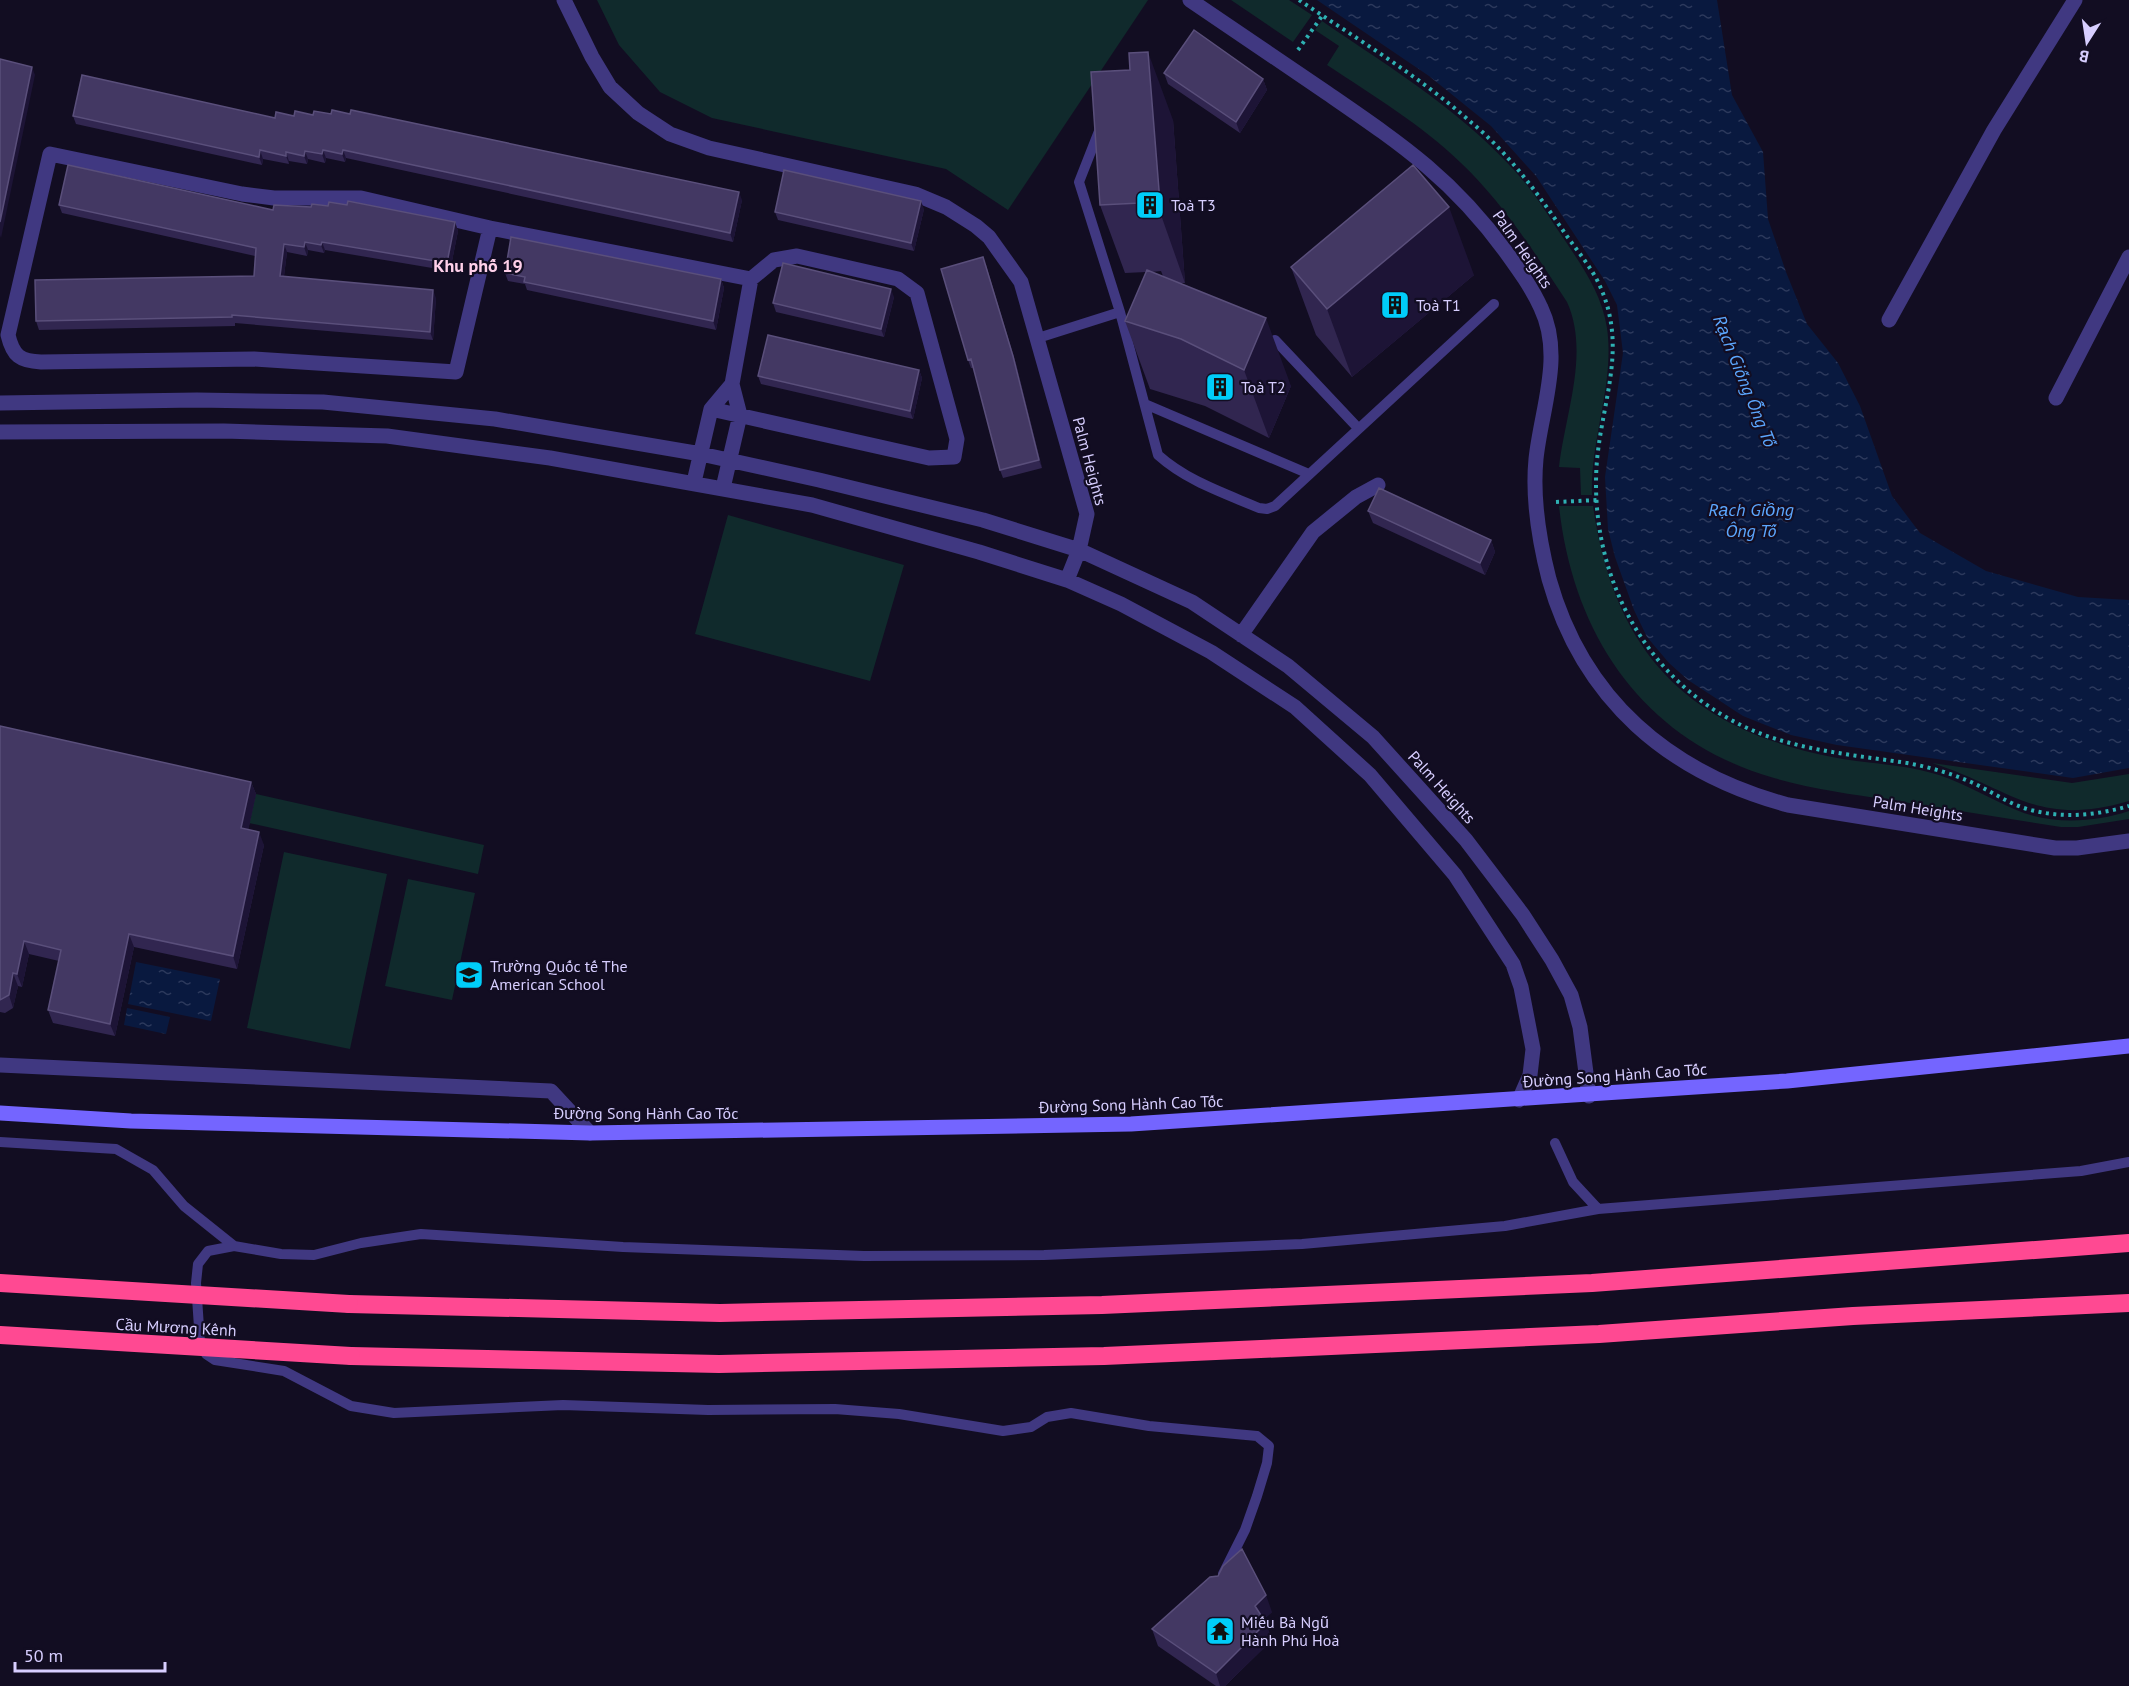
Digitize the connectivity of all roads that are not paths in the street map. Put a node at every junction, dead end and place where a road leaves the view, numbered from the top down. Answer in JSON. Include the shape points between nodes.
{"nodes":[{"id":1,"x":564,"y":0,"type":"edge"},
{"id":2,"x":1190,"y":0,"type":"edge"},
{"id":3,"x":2075,"y":0,"type":"edge"},
{"id":4,"x":1102,"y":121,"type":"edge"},
{"id":5,"x":490,"y":228,"type":"junction"},
{"id":6,"x":2129,"y":257,"type":"edge"},
{"id":7,"x":751,"y":279,"type":"junction"},
{"id":8,"x":1494,"y":304,"type":"dead end"},
{"id":9,"x":1120,"y":312,"type":"junction"},
{"id":10,"x":1889,"y":320,"type":"dead end"},
{"id":11,"x":1038,"y":338,"type":"junction"},
{"id":12,"x":1275,"y":340,"type":"dead end"},
{"id":13,"x":732,"y":384,"type":"junction"},
{"id":14,"x":2056,"y":398,"type":"dead end"},
{"id":15,"x":0,"y":403,"type":"edge"},
{"id":16,"x":1145,"y":404,"type":"junction"},
{"id":17,"x":711,"y":409,"type":"junction"},
{"id":18,"x":740,"y":414,"type":"junction"},
{"id":19,"x":1358,"y":428,"type":"junction"},
{"id":20,"x":0,"y":432,"type":"edge"},
{"id":21,"x":701,"y":454,"type":"junction"},
{"id":22,"x":730,"y":460,"type":"junction"},
{"id":23,"x":1310,"y":474,"type":"junction"},
{"id":24,"x":694,"y":482,"type":"junction"},
{"id":25,"x":1378,"y":485,"type":"dead end"},
{"id":26,"x":723,"y":488,"type":"junction"},
{"id":27,"x":1079,"y":550,"type":"junction"},
{"id":28,"x":1067,"y":580,"type":"junction"},
{"id":29,"x":1241,"y":635,"type":"junction"},
{"id":30,"x":2129,"y":841,"type":"edge"},
{"id":31,"x":2129,"y":1046,"type":"edge"},
{"id":32,"x":0,"y":1065,"type":"edge"},
{"id":33,"x":1589,"y":1096,"type":"junction"},
{"id":34,"x":1519,"y":1100,"type":"junction"},
{"id":35,"x":0,"y":1113,"type":"edge"},
{"id":36,"x":590,"y":1133,"type":"junction"},
{"id":37,"x":0,"y":1142,"type":"edge"},
{"id":38,"x":1555,"y":1143,"type":"dead end"},
{"id":39,"x":2129,"y":1162,"type":"edge"},
{"id":40,"x":1598,"y":1209,"type":"junction"},
{"id":41,"x":2129,"y":1243,"type":"edge"},
{"id":42,"x":234,"y":1246,"type":"junction"},
{"id":43,"x":0,"y":1283,"type":"edge"},
{"id":44,"x":2129,"y":1303,"type":"edge"},
{"id":45,"x":0,"y":1335,"type":"edge"},
{"id":46,"x":1219,"y":1587,"type":"edge"}],
"edges":[{"from":1,"to":11,"type":"street","name":"Palm Heights","via":[[610,87],[638,113],[670,134],[709,148],[915,194],[976,226],[989,237],[1021,282]]},
{"from":2,"to":30,"type":"street","name":"Palm Heights","via":[[1425,162],[1473,208],[1531,288],[1546,318],[1552,350],[1535,479],[1543,554],[1554,596],[1580,657],[1602,690],[1633,724],[1710,777],[1788,805],[2055,848]]},
{"from":3,"to":10,"type":"street","via":[[1994,130]]},
{"from":4,"to":9,"type":"lane","via":[[1079,182]]},
{"from":5,"to":5,"type":"street","via":[[361,198],[242,194],[50,154],[8,335],[12,352],[24,361],[41,362],[254,359],[456,372]]},
{"from":5,"to":7,"type":"street"},
{"from":6,"to":14,"type":"street"},
{"from":7,"to":13,"type":"street"},
{"from":7,"to":18,"type":"street","via":[[774,260],[797,256],[898,279],[917,293],[957,439],[954,457],[929,458]]},
{"from":8,"to":19,"type":"lane"},
{"from":9,"to":11,"type":"lane"},
{"from":9,"to":16,"type":"lane"},
{"from":11,"to":27,"type":"street","name":"Palm Heights","via":[[1087,514]]},
{"from":12,"to":19,"type":"lane"},
{"from":13,"to":17,"type":"street"},
{"from":13,"to":18,"type":"street"},
{"from":15,"to":21,"type":"street","via":[[323,402],[495,419]]},
{"from":16,"to":23,"type":"lane"},
{"from":16,"to":23,"type":"lane","via":[[1158,455],[1168,465],[1211,488],[1267,509]]},
{"from":17,"to":18,"type":"street"},
{"from":17,"to":21,"type":"street"},
{"from":18,"to":22,"type":"street"},
{"from":19,"to":23,"type":"lane"},
{"from":20,"to":24,"type":"street","via":[[224,431],[387,436]]},
{"from":21,"to":22,"type":"street"},
{"from":21,"to":24,"type":"street"},
{"from":22,"to":26,"type":"street"},
{"from":22,"to":27,"type":"street","via":[[983,520]]},
{"from":24,"to":26,"type":"street"},
{"from":25,"to":29,"type":"street","via":[[1356,497],[1313,532]]},
{"from":26,"to":28,"type":"street","via":[[812,506]]},
{"from":27,"to":28,"type":"street"},
{"from":27,"to":29,"type":"street","name":"Palm Heights","via":[[1191,602]]},
{"from":28,"to":34,"type":"street","via":[[1210,652],[1295,707],[1370,775],[1455,875],[1513,964],[1533,1049],[1530,1075]]},
{"from":29,"to":33,"type":"street","name":"Palm Heights","via":[[1288,666],[1373,737],[1466,840],[1523,915],[1571,995],[1584,1045]]},
{"from":31,"to":33,"type":"main road","name":"Đường Song Hành Cao Tốc","via":[[1787,1081]]},
{"from":32,"to":36,"type":"street","via":[[551,1091]]},
{"from":33,"to":34,"type":"main road","name":"Đường Song Hành Cao Tốc"},
{"from":34,"to":36,"type":"main road","name":"Đường Song Hành Cao Tốc","via":[[1131,1124]]},
{"from":35,"to":36,"type":"main road","name":"Đường Song Hành Cao Tốc","via":[[131,1121]]},
{"from":37,"to":42,"type":"lane","via":[[116,1149],[153,1170],[184,1206]]},
{"from":38,"to":40,"type":"lane","via":[[1573,1182]]},
{"from":39,"to":40,"type":"lane","via":[[2081,1171]]},
{"from":40,"to":42,"type":"lane","via":[[1505,1226],[1302,1244],[1044,1255],[864,1256],[421,1234],[314,1255]]},
{"from":41,"to":43,"type":"highway","name":"Cầu Mương Kênh","bridge":true,"via":[[1592,1283],[1102,1305],[720,1313],[349,1304]]},
{"from":42,"to":46,"type":"lane","via":[[208,1251],[198,1264],[200,1342],[206,1354],[214,1360],[284,1371],[351,1406],[369,1410],[394,1413],[563,1405],[835,1409],[898,1414],[1003,1431],[1031,1427],[1047,1417],[1071,1413],[1149,1426],[1257,1436],[1269,1446],[1267,1463],[1245,1530],[1227,1561]]},
{"from":44,"to":45,"type":"highway","name":"Cầu Mương Kênh","bridge":true,"via":[[1853,1316],[1599,1334],[1104,1356],[719,1364],[351,1356]]}]}
